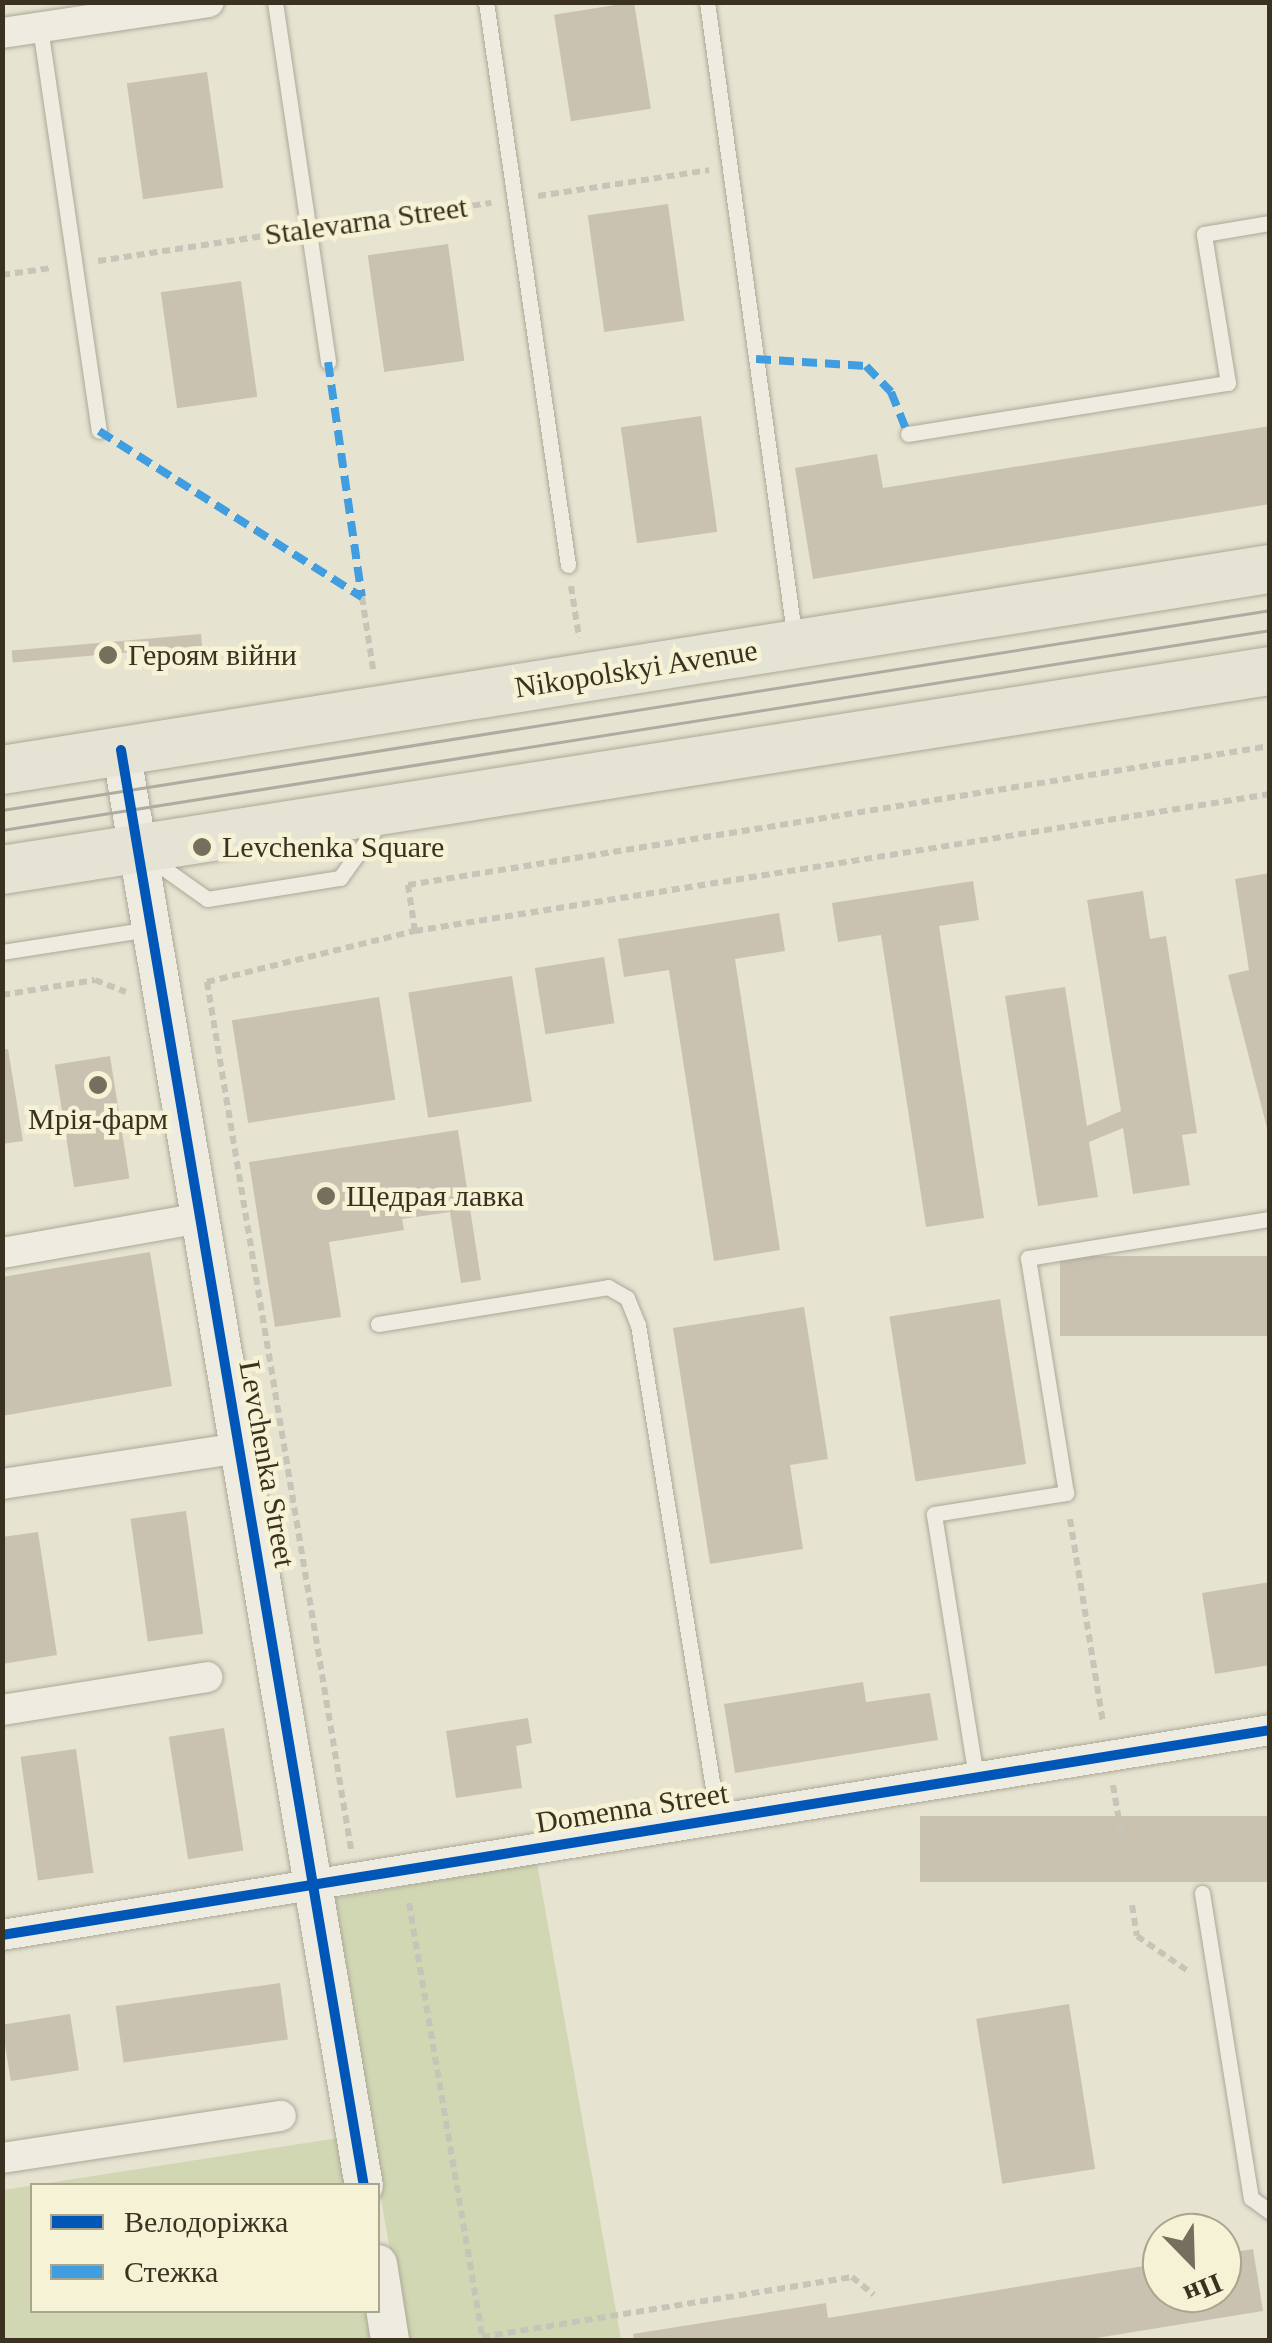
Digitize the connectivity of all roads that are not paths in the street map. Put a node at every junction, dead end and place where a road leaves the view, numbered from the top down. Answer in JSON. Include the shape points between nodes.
{"nodes":[{"id":1,"x":209,"y":2,"type":"edge"},
{"id":2,"x":275,"y":2,"type":"edge"},
{"id":3,"x":486,"y":2,"type":"edge"},
{"id":4,"x":707,"y":2,"type":"edge"},
{"id":5,"x":40,"y":27,"type":"junction"},
{"id":6,"x":2,"y":33,"type":"edge"},
{"id":7,"x":1270,"y":223,"type":"edge"},
{"id":8,"x":328,"y":362,"type":"dead end"},
{"id":9,"x":99,"y":431,"type":"dead end"},
{"id":10,"x":908,"y":434,"type":"dead end"},
{"id":11,"x":568,"y":565,"type":"road end"},
{"id":12,"x":1270,"y":569,"type":"edge"},
{"id":13,"x":796,"y":644,"type":"junction"},
{"id":14,"x":1270,"y":671,"type":"edge"},
{"id":15,"x":121,"y":750,"type":"junction"},
{"id":16,"x":2,"y":770,"type":"edge"},
{"id":17,"x":138,"y":849,"type":"junction"},
{"id":18,"x":2,"y":870,"type":"edge"},
{"id":19,"x":153,"y":929,"type":"junction"},
{"id":20,"x":2,"y":952,"type":"edge"},
{"id":21,"x":200,"y":1218,"type":"junction"},
{"id":22,"x":1270,"y":1219,"type":"edge"},
{"id":23,"x":2,"y":1253,"type":"edge"},
{"id":24,"x":378,"y":1324,"type":"dead end"},
{"id":25,"x":239,"y":1448,"type":"junction"},
{"id":26,"x":2,"y":1484,"type":"edge"},
{"id":27,"x":207,"y":1677,"type":"dead end"},
{"id":28,"x":2,"y":1710,"type":"edge"},
{"id":29,"x":1270,"y":1730,"type":"edge"},
{"id":30,"x":976,"y":1777,"type":"junction"},
{"id":31,"x":718,"y":1819,"type":"junction"},
{"id":32,"x":313,"y":1885,"type":"junction"},
{"id":33,"x":1202,"y":1893,"type":"dead end"},
{"id":34,"x":2,"y":1934,"type":"edge"},
{"id":35,"x":281,"y":2116,"type":"dead end"},
{"id":36,"x":2,"y":2158,"type":"edge"},
{"id":37,"x":363,"y":2183,"type":"edge"},
{"id":38,"x":1270,"y":2212,"type":"edge"},
{"id":39,"x":380,"y":2277,"type":"edge"},
{"id":40,"x":390,"y":2340,"type":"edge"}],
"edges":[{"from":1,"to":5,"type":"street"},
{"from":2,"to":8,"type":"lane"},
{"from":3,"to":11,"type":"lane"},
{"from":4,"to":13,"type":"lane"},
{"from":5,"to":6,"type":"street"},
{"from":5,"to":9,"type":"lane"},
{"from":7,"to":10,"type":"lane","via":[[1204,234],[1228,383]]},
{"from":12,"to":13,"type":"main road","name":"Nikopolskyi Avenue"},
{"from":13,"to":15,"type":"main road","name":"Nikopolskyi Avenue"},
{"from":14,"to":17,"type":"main road"},
{"from":15,"to":16,"type":"main road","name":"Nikopolskyi Avenue"},
{"from":15,"to":17,"type":"street","name":"Levchenka Street"},
{"from":17,"to":18,"type":"main road"},
{"from":17,"to":19,"type":"street","name":"Levchenka Street"},
{"from":19,"to":20,"type":"lane"},
{"from":19,"to":21,"type":"street","name":"Levchenka Street"},
{"from":21,"to":23,"type":"street"},
{"from":21,"to":25,"type":"street","name":"Levchenka Street"},
{"from":22,"to":30,"type":"lane","via":[[1028,1258],[1066,1492],[934,1514]]},
{"from":24,"to":31,"type":"lane","via":[[608,1287],[628,1298],[638,1325]]},
{"from":25,"to":26,"type":"street"},
{"from":25,"to":32,"type":"street","name":"Levchenka Street"},
{"from":27,"to":28,"type":"street"},
{"from":29,"to":30,"type":"street","name":"Domenna Street"},
{"from":30,"to":31,"type":"street","name":"Domenna Street"},
{"from":31,"to":32,"type":"street","name":"Domenna Street"},
{"from":32,"to":34,"type":"street","name":"Domenna Street"},
{"from":32,"to":37,"type":"street","name":"Levchenka Street"},
{"from":33,"to":38,"type":"lane","via":[[1251,2198]]},
{"from":35,"to":36,"type":"street"},
{"from":39,"to":40,"type":"street"}]}
